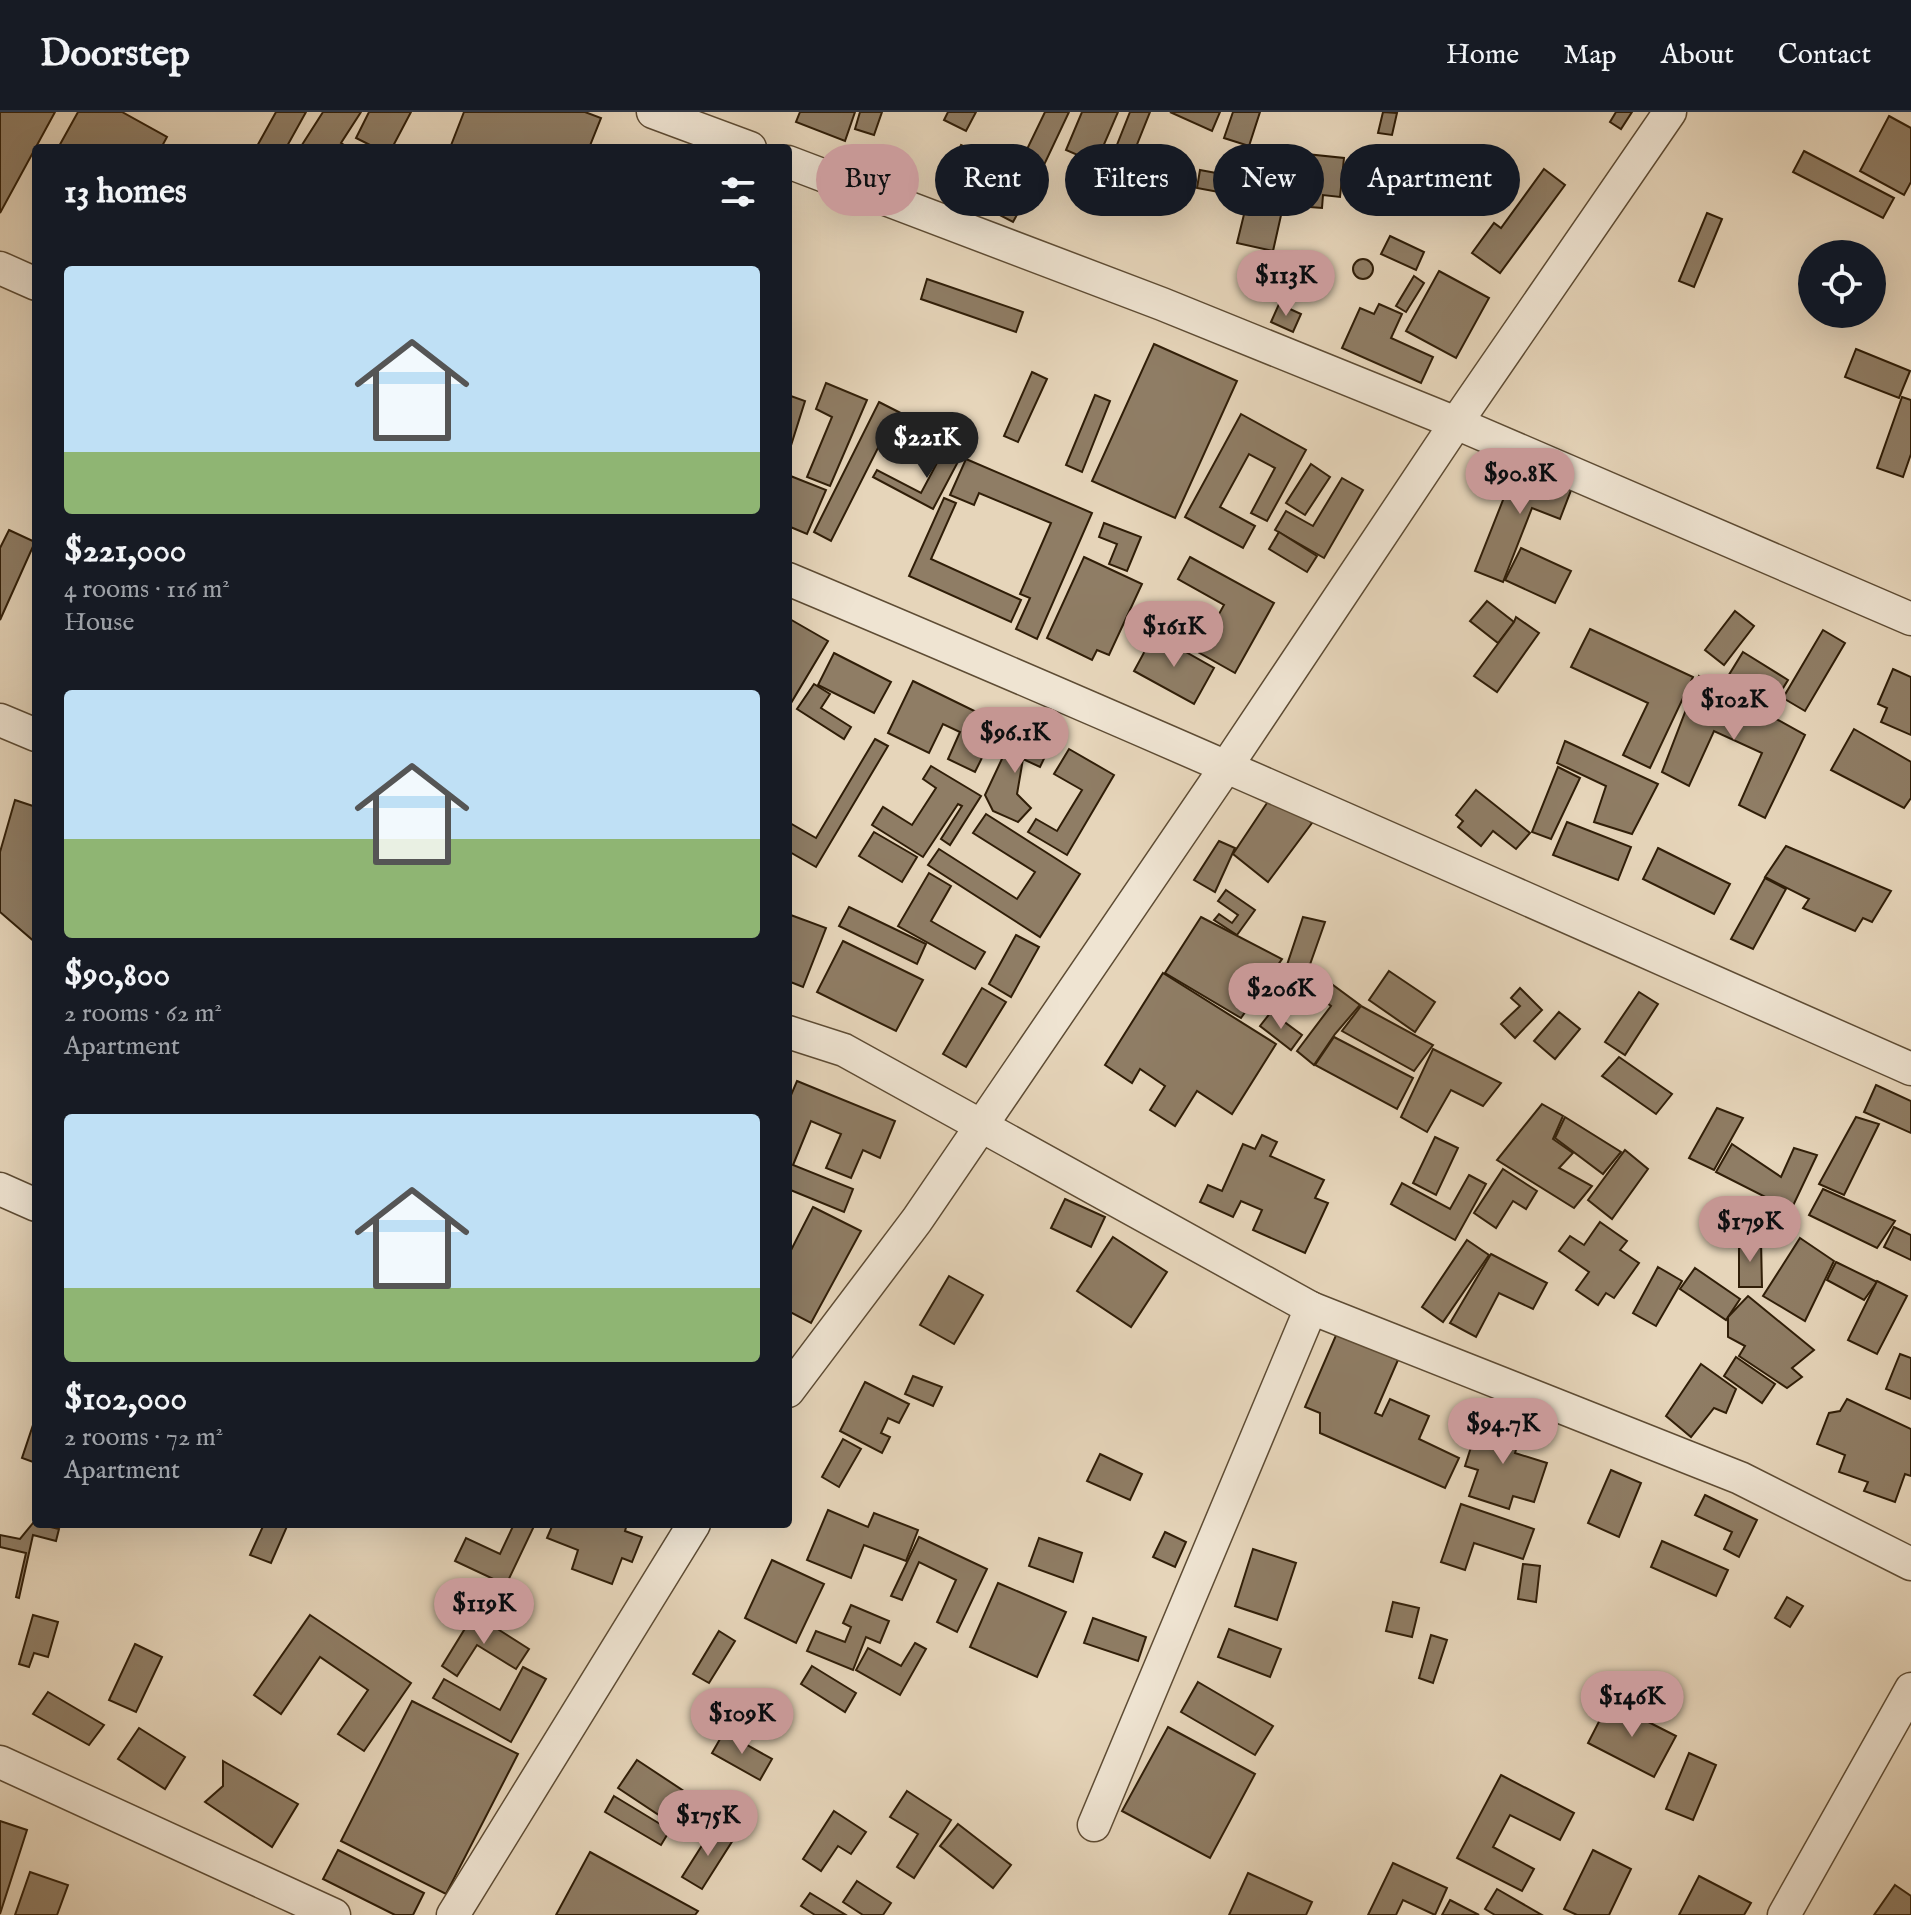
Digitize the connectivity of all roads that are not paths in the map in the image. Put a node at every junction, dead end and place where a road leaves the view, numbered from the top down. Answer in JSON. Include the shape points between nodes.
{"nodes":[{"id":1,"x":653,"y":112,"type":"edge"},
{"id":2,"x":1670,"y":112,"type":"edge"},
{"id":3,"x":739,"y":144,"type":"edge"},
{"id":4,"x":792,"y":164,"type":"edge"},
{"id":5,"x":0,"y":268,"type":"edge"},
{"id":6,"x":32,"y":282,"type":"edge"},
{"id":7,"x":1456,"y":423,"type":"junction"},
{"id":8,"x":792,"y":581,"type":"edge"},
{"id":9,"x":1911,"y":619,"type":"edge"},
{"id":10,"x":0,"y":720,"type":"edge"},
{"id":11,"x":32,"y":733,"type":"edge"},
{"id":12,"x":1226,"y":767,"type":"junction"},
{"id":13,"x":792,"y":1033,"type":"edge"},
{"id":14,"x":1911,"y":1069,"type":"edge"},
{"id":15,"x":981,"y":1126,"type":"junction"},
{"id":16,"x":0,"y":1189,"type":"edge"},
{"id":17,"x":32,"y":1203,"type":"edge"},
{"id":18,"x":1311,"y":1308,"type":"junction"},
{"id":19,"x":792,"y":1386,"type":"edge"},
{"id":20,"x":692,"y":1528,"type":"edge"},
{"id":21,"x":1911,"y":1564,"type":"edge"},
{"id":22,"x":1911,"y":1689,"type":"edge"},
{"id":23,"x":0,"y":1762,"type":"edge"},
{"id":24,"x":1094,"y":1825,"type":"dead end"},
{"id":25,"x":334,"y":1915,"type":"edge"},
{"id":26,"x":453,"y":1915,"type":"edge"},
{"id":27,"x":1784,"y":1915,"type":"edge"}],
"edges":[{"from":1,"to":3,"type":"street"},
{"from":2,"to":7,"type":"street"},
{"from":4,"to":7,"type":"street"},
{"from":5,"to":6,"type":"street"},
{"from":7,"to":9,"type":"street"},
{"from":7,"to":12,"type":"street"},
{"from":8,"to":12,"type":"street"},
{"from":10,"to":11,"type":"street"},
{"from":12,"to":14,"type":"street"},
{"from":12,"to":15,"type":"street"},
{"from":13,"to":15,"type":"street","via":[[844,1050]]},
{"from":15,"to":18,"type":"street"},
{"from":15,"to":19,"type":"street"},
{"from":16,"to":17,"type":"street"},
{"from":18,"to":21,"type":"street","via":[[1740,1478]]},
{"from":18,"to":24,"type":"street"},
{"from":20,"to":26,"type":"street"},
{"from":22,"to":27,"type":"street"},
{"from":23,"to":25,"type":"street"}]}
